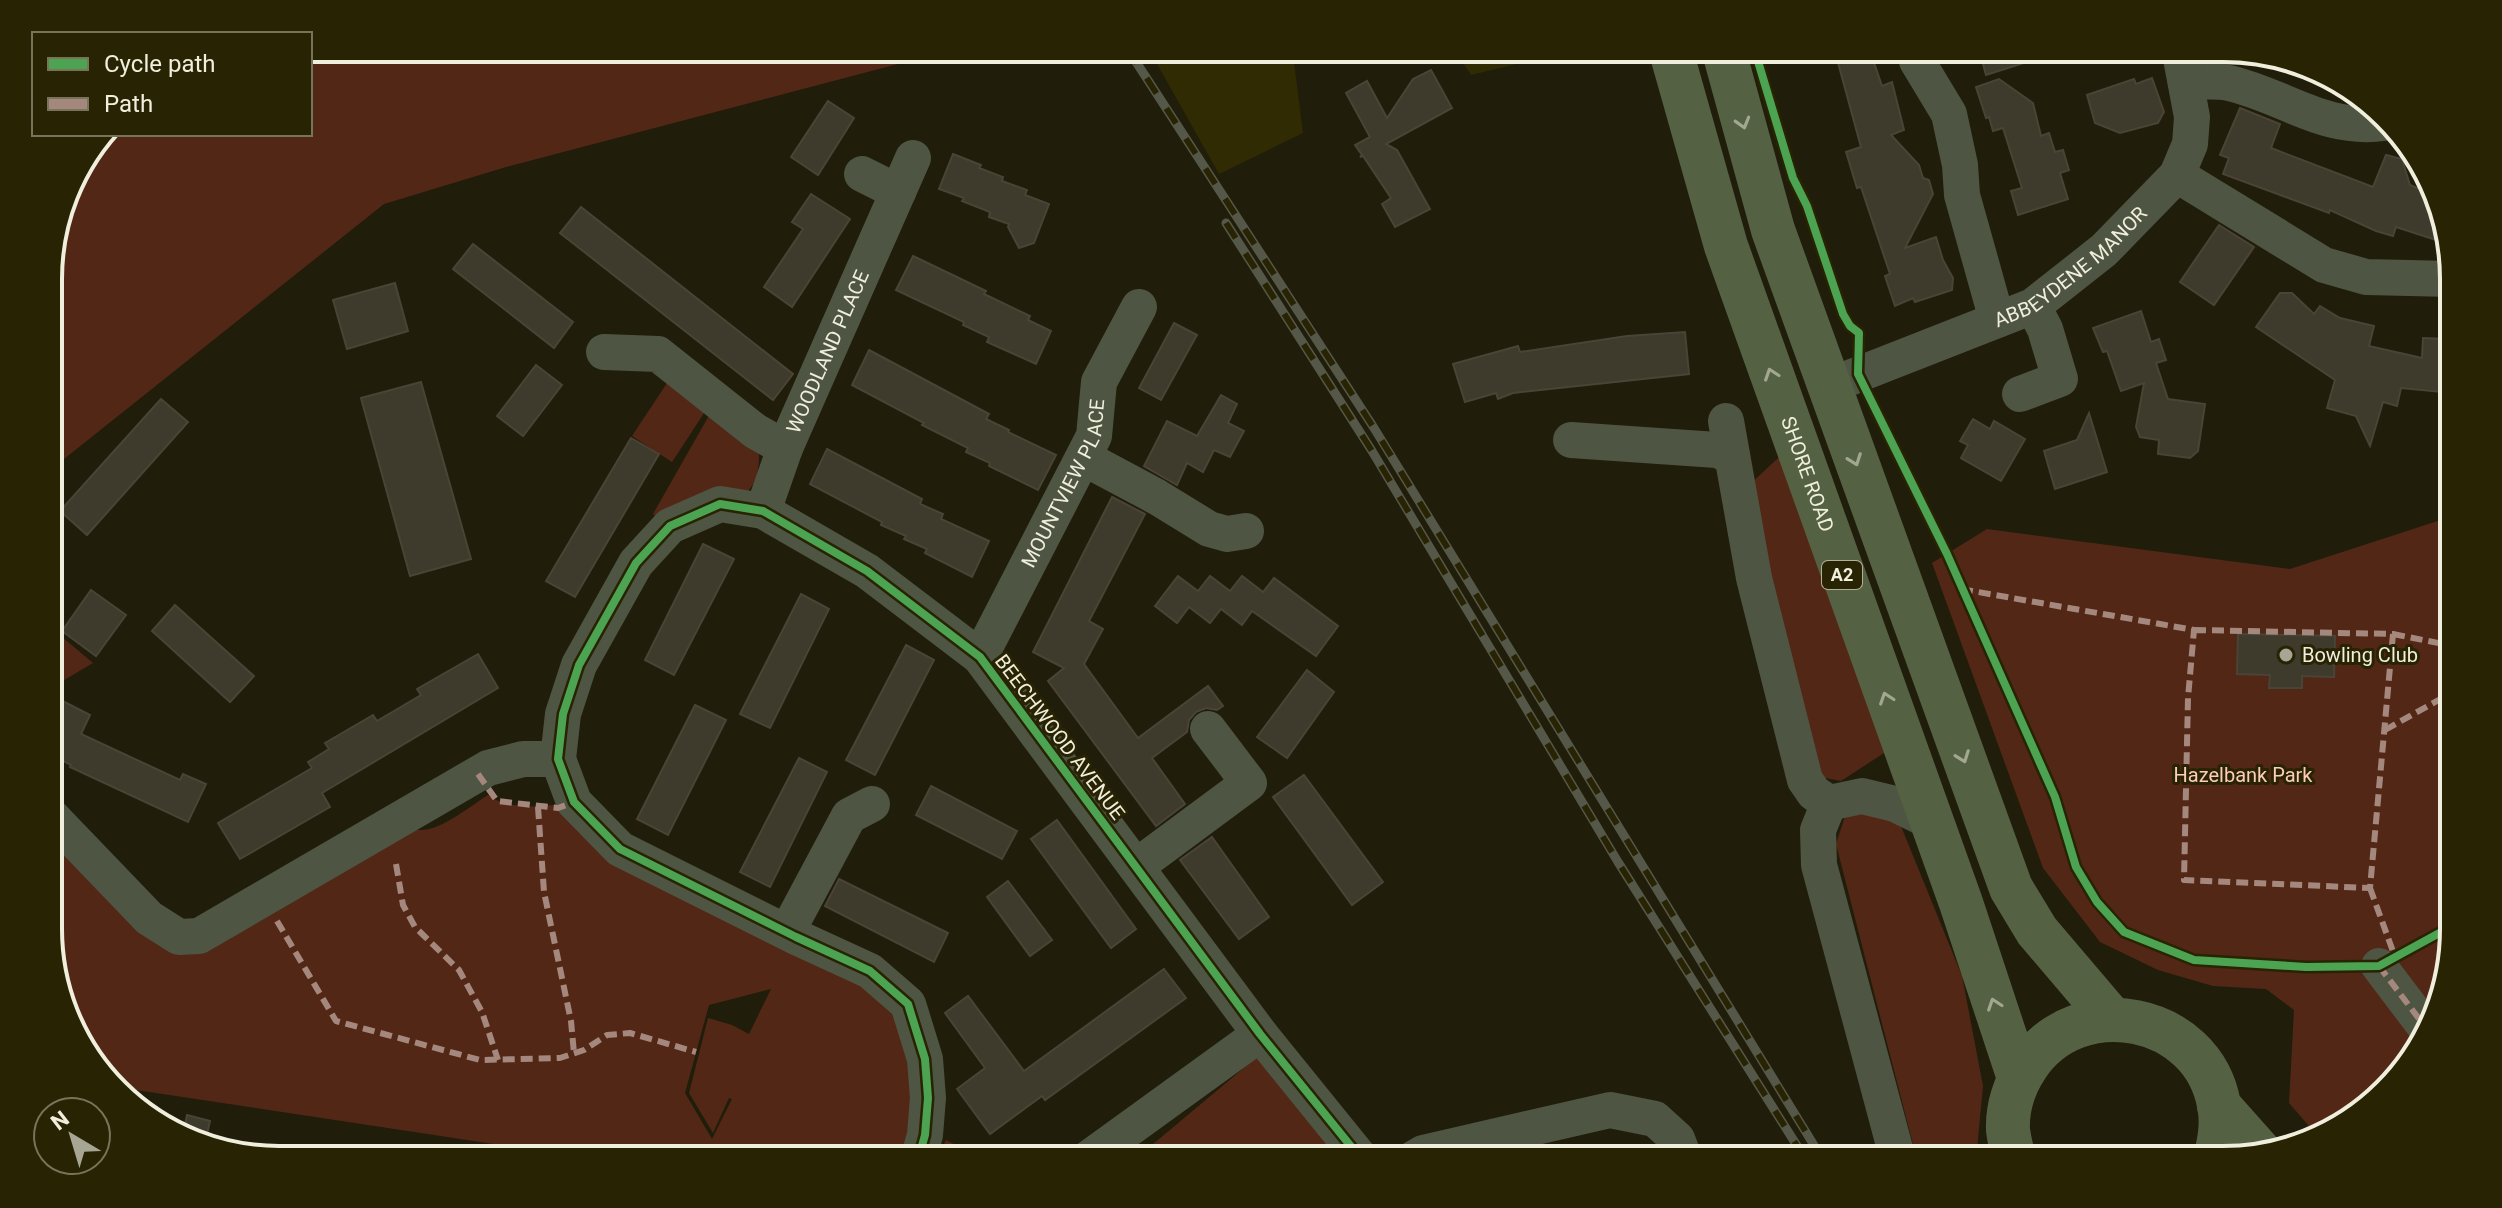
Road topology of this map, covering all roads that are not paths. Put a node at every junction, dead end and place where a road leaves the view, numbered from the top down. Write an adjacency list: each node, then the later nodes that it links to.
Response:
1 (1674, 62): 24 (highway, SHORE ROAD / A2, one-way to 1)
2 (1727, 62): 15 (highway, A2, one-way to 15)
3 (1918, 62): 13 (street)
4 (2183, 65): 5 (street); 8 (street, ABBEYDENE MANOR)
5 (2375, 123)
6 (913, 158): 9 (street, WOODLAND PLACE)
7 (862, 174): 9 (street)
8 (2177, 175): 10 (street); 11 (street, ABBEYDENE MANOR)
9 (898, 192): 18 (street, WOODLAND PLACE)
10 (2440, 279)
11 (2033, 306): 13 (street, ABBEYDENE MANOR); 16 (street)
12 (1139, 307): 19 (street, MOUNTVIEW PLACE)
13 (1997, 320): 15 (street, ABBEYDENE MANOR)
14 (604, 352): 18 (street)
15 (1829, 386): 33 (highway, A2, one-way to 33)
16 (2020, 394)
17 (1571, 440): 26 (street)
18 (785, 448): 20 (street, WOODLAND PLACE)
19 (1084, 458): 21 (street); 22 (street, MOUNTVIEW PLACE)
20 (763, 511): 22 (street, BEECHWOOD AVENUE); 25 (street, BEECHWOOD AVENUE)
21 (1246, 531)
22 (980, 657): 30 (street, BEECHWOOD AVENUE)
23 (1208, 729): 30 (street)
24 (1906, 756): 26 (street); 28 (highway, SHORE ROAD / A2)
25 (558, 759): 29 (street); 31 (street, BEECHWOOD AVENUE)
26 (1846, 800): 28 (street); 44 (street)
27 (872, 804): 31 (street)
28 (1932, 822): 36 (highway, SHORE ROAD / A2, one-way to 28)
29 (62, 827)
30 (1137, 866): 35 (street, BEECHWOOD AVENUE)
31 (787, 932): 39 (street, BEECHWOOD AVENUE)
32 (2379, 966): 34 (street)
33 (2111, 1018): 36 (highway); 37 (highway)
34 (2420, 1020)
35 (1260, 1034): 40 (street); 41 (street, BEECHWOOD AVENUE)
36 (2019, 1078): 45 (highway)
37 (2219, 1106): 38 (highway); 46 (highway)
38 (2253, 1144)
39 (922, 1146)
40 (1105, 1146)
41 (1351, 1146)
42 (1453, 1146): 43 (street)
43 (1680, 1146)
44 (1894, 1146)
45 (2011, 1146)
46 (2218, 1146)

